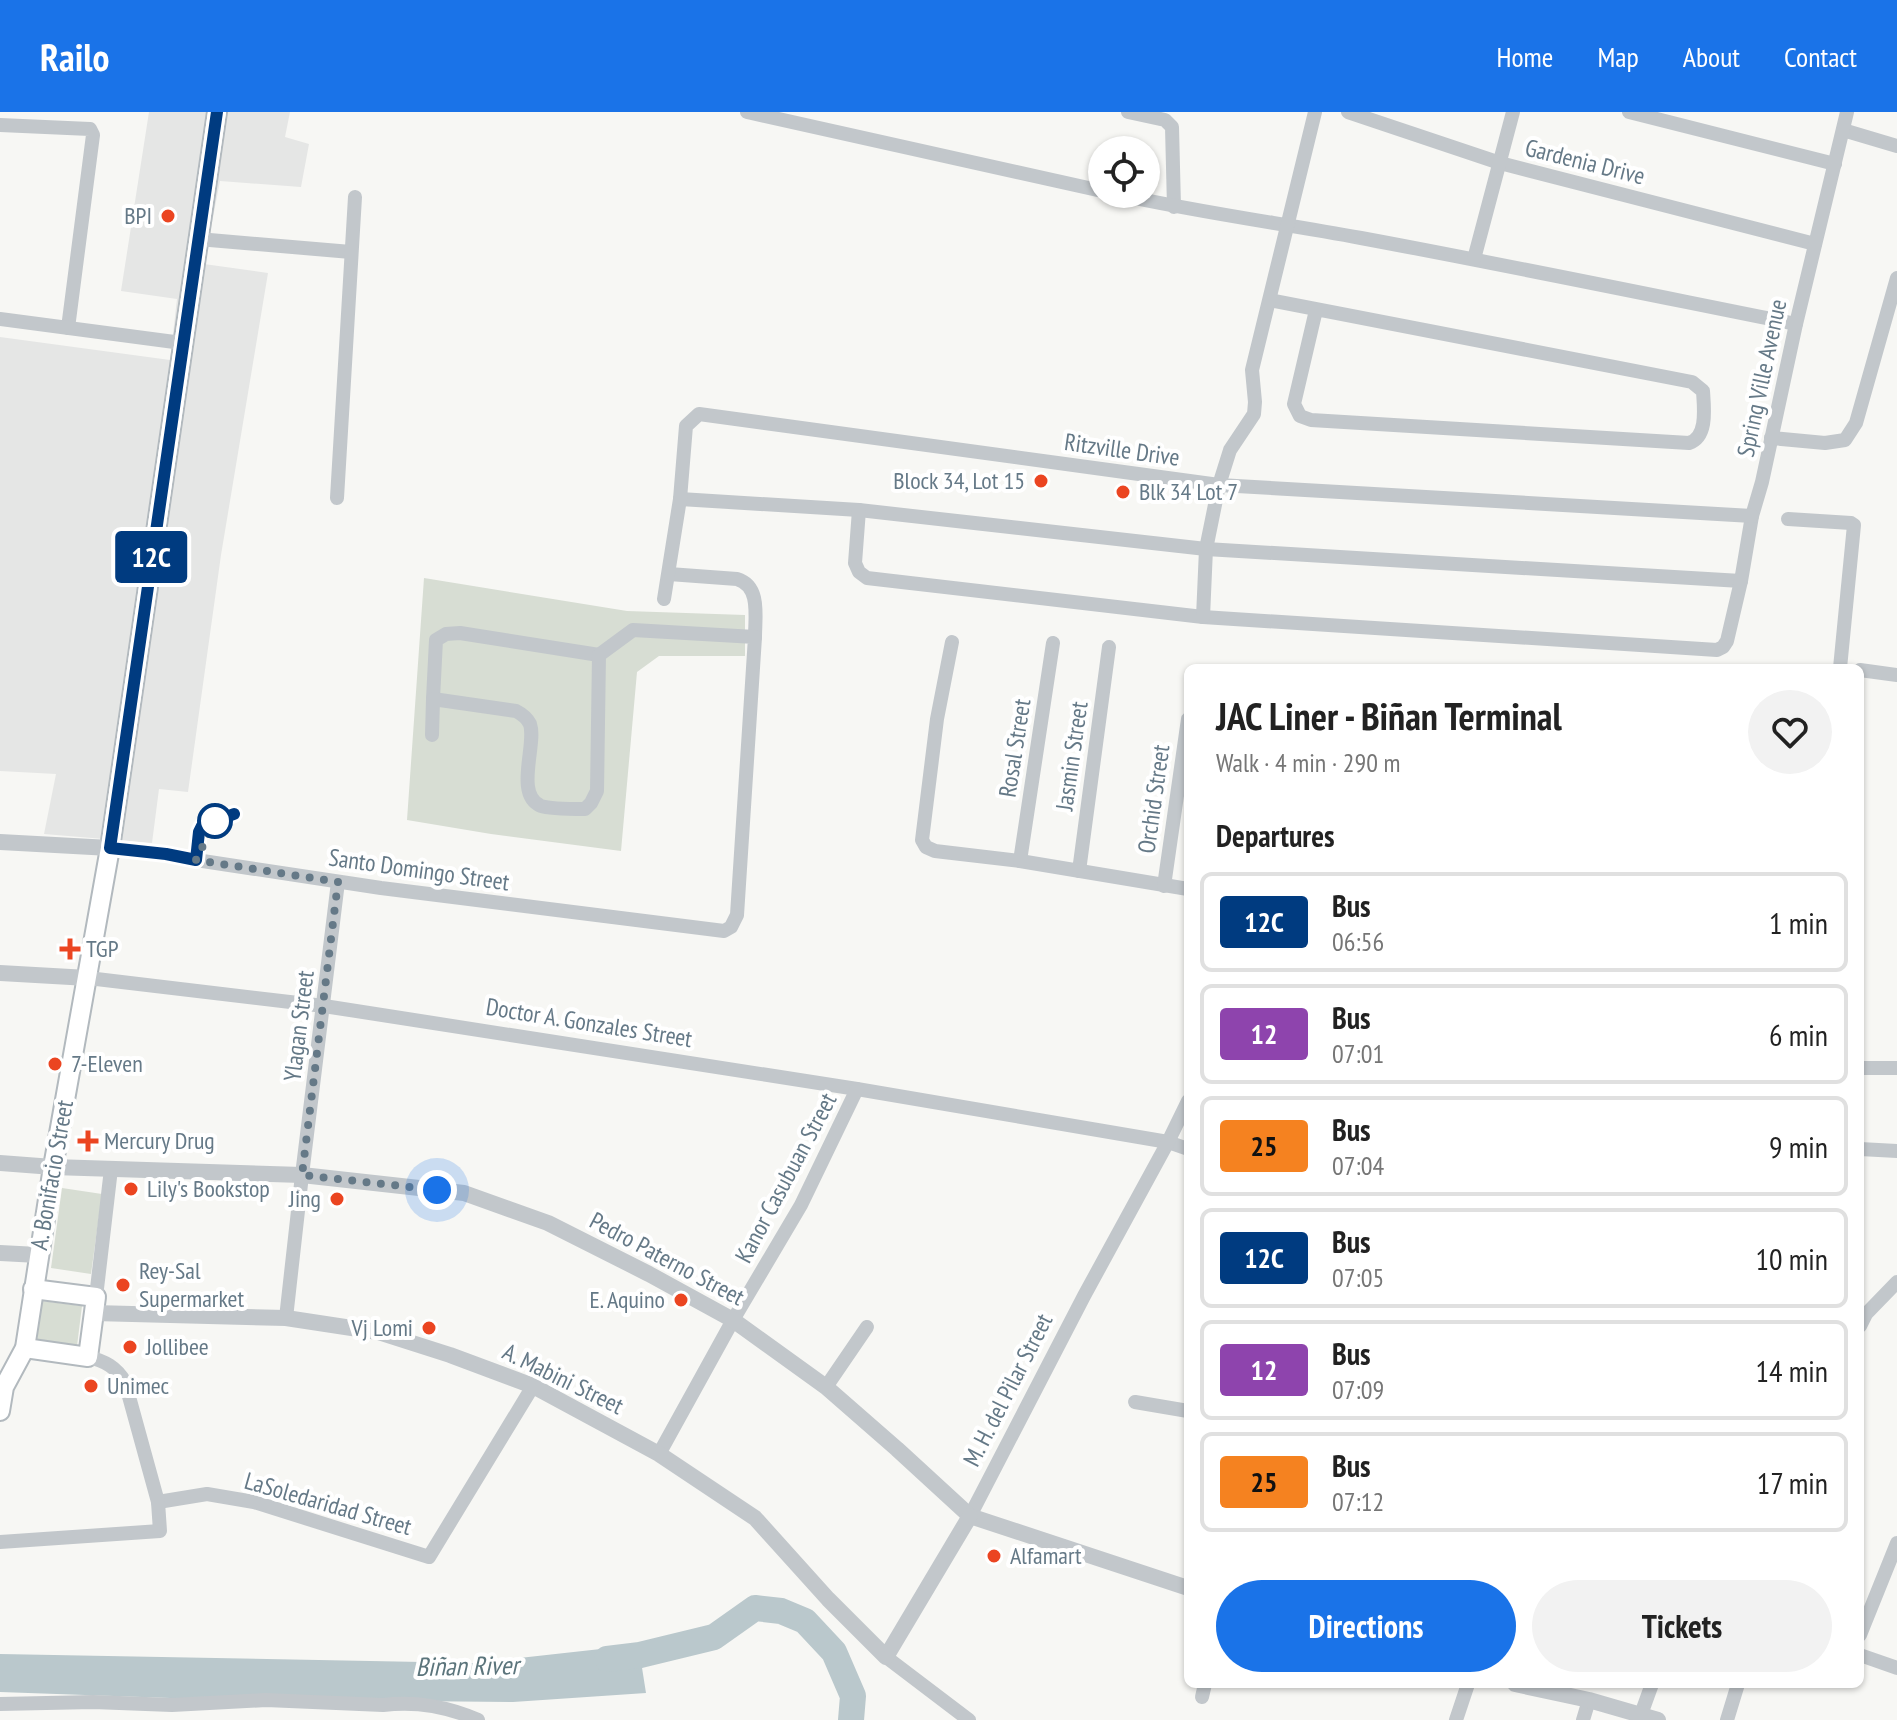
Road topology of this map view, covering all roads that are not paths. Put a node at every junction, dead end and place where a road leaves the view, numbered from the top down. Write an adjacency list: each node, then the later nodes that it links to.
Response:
1 (217, 112): 19 (main road, A. Bonifacio Street)
2 (747, 112): 14 (street)
3 (1128, 112): 17 (street)
4 (1315, 112): 18 (street)
5 (1348, 112): 12 (street, Gardenia Drive)
6 (1513, 112): 12 (street)
7 (1629, 112): 13 (street)
8 (1847, 112): 10 (street, Spring Ville Avenue)
9 (0, 125): 28 (street)
10 (1843, 130): 11 (street); 13 (street, Spring Ville Avenue)
11 (1897, 146)
12 (1500, 163): 20 (street, Gardenia Drive); 22 (street)
13 (1835, 164): 20 (street, Spring Ville Avenue)
14 (1088, 188)
15 (355, 197): 21 (street)
16 (1160, 204): 17 (street)
17 (1174, 207): 18 (street)
18 (1286, 224): 22 (street); 24 (street)
19 (198, 239): 21 (street); 29 (main road, A. Bonifacio Street)
20 (1815, 244): 27 (street, Spring Ville Avenue)
21 (351, 252): 32 (street)
22 (1474, 259): 27 (street)
23 (1897, 278): 30 (street)
24 (1270, 300): 25 (street); 31 (street)
25 (1316, 310): 25 (street)
26 (0, 319): 28 (street)
27 (1796, 324): 30 (street, Spring Ville Avenue)
28 (68, 328): 29 (street)
29 (182, 343): 54 (main road, A. Bonifacio Street)
30 (1771, 438): 35 (street, Spring Ville Avenue)
31 (1219, 485): 33 (street, Ritzville Drive); 35 (street, Ritzville Drive); 37 (street)
32 (337, 498)
33 (680, 499): 34 (street); 38 (street)
34 (859, 510): 37 (street); 41 (street)
35 (1752, 516): 39 (street, Spring Ville Avenue)
36 (1788, 519): 47 (street)
37 (1206, 549): 39 (street); 41 (street)
38 (669, 574): 40 (street); 42 (street)
39 (1741, 581): 41 (street, Spring Ville Avenue)
40 (664, 599)
41 (1203, 617)
42 (755, 637): 46 (street); 57 (street, Santo Domingo Street)
43 (952, 642): 55 (street)
44 (1053, 643): 55 (street, Rosal Street)
45 (1109, 647): 56 (street, Jasmin Street)
46 (599, 655): 50 (street); 50 (street)
47 (1840, 664)
48 (1864, 671): 49 (street)
49 (1897, 675)
50 (433, 699): 51 (street)
51 (432, 735)
52 (1184, 747): 58 (street, Orchid Street)
53 (0, 842): 54 (street)
54 (110, 848): 57 (street, Santo Domingo Street); 61 (main road, A. Bonifacio Street)
55 (1020, 861): 56 (street)
56 (1079, 871): 58 (street)
57 (338, 882): 62 (street, Ylagan Street)
58 (1164, 886): 59 (street)
59 (1184, 888)
60 (0, 973): 61 (street, Doctor A. Gonzales Street)
61 (88, 978): 62 (street, Doctor A. Gonzales Street); 72 (main road, A. Bonifacio Street)
62 (324, 1006): 65 (street, Doctor A. Gonzales Street); 74 (street, Ylagan Street)
63 (1864, 1068): 64 (street)
64 (1897, 1068)
65 (857, 1089): 67 (street, Doctor A. Gonzales Street); 82 (street, Kanor Casubuan Street)
66 (1184, 1109): 67 (street, M. H. del Pilar Street)
67 (1168, 1142): 68 (street, Doctor A. Gonzales Street); 93 (street, M. H. del Pilar Street)
68 (1184, 1148)
69 (1897, 1151): 70 (street)
70 (1864, 1152)
71 (0, 1163): 72 (street, Pedro Paterno Street)
72 (53, 1167): 73 (street, Pedro Paterno Street); 76 (main road, A. Bonifacio Street)
73 (111, 1169): 74 (street, Pedro Paterno Street); 79 (street)
74 (302, 1175): 80 (street, Ylagan Street); 82 (street, Pedro Paterno Street)
75 (0, 1253): 76 (street)
76 (38, 1255): 78 (main road, A. Bonifacio Street)
77 (1897, 1282): 81 (street)
78 (33, 1289): 79 (main road); 84 (main road, A. Bonifacio Street)
79 (95, 1305): 80 (street, A. Mabini Street); 85 (main road)
80 (286, 1318): 86 (street, A. Mabini Street)
81 (1864, 1318)
82 (733, 1320): 87 (street, Pedro Paterno Street); 91 (street, Kanor Casubuan Street)
83 (867, 1327): 87 (street)
84 (25, 1348): 85 (main road); 90 (main road)
85 (88, 1357): 92 (street)
86 (533, 1386): 91 (street, A. Mabini Street); 92 (street, LaSoledaridad Street)
87 (826, 1387): 93 (street, Pedro Paterno Street)
88 (1135, 1402): 89 (street)
89 (1184, 1410)
90 (0, 1411)
91 (659, 1454): 99 (street, A. Mabini Street)
92 (158, 1502): 94 (street)
93 (970, 1516): 96 (street, Pedro Paterno Street); 99 (street, M. H. del Pilar Street)
94 (0, 1542)
95 (1897, 1543): 97 (street)
96 (1184, 1587)
97 (1864, 1625)
98 (1864, 1656): 100 (street)
99 (886, 1657): 113 (street)
100 (1897, 1668)
101 (1467, 1688): 114 (street)
102 (1534, 1688): 105 (street)
103 (1651, 1688): 109 (street)
104 (1737, 1688): 117 (street)
105 (1589, 1700): 109 (street); 115 (street)
106 (216, 1702): 107 (street); 108 (street); 110 (street)
107 (0, 1704)
108 (383, 1705): 111 (street); 112 (street)
109 (1640, 1718): 116 (street)
110 (215, 1720)
111 (380, 1720)
112 (478, 1720)
113 (969, 1720)
114 (1456, 1720)
115 (1583, 1720)
116 (1658, 1720)
117 (1727, 1720)

